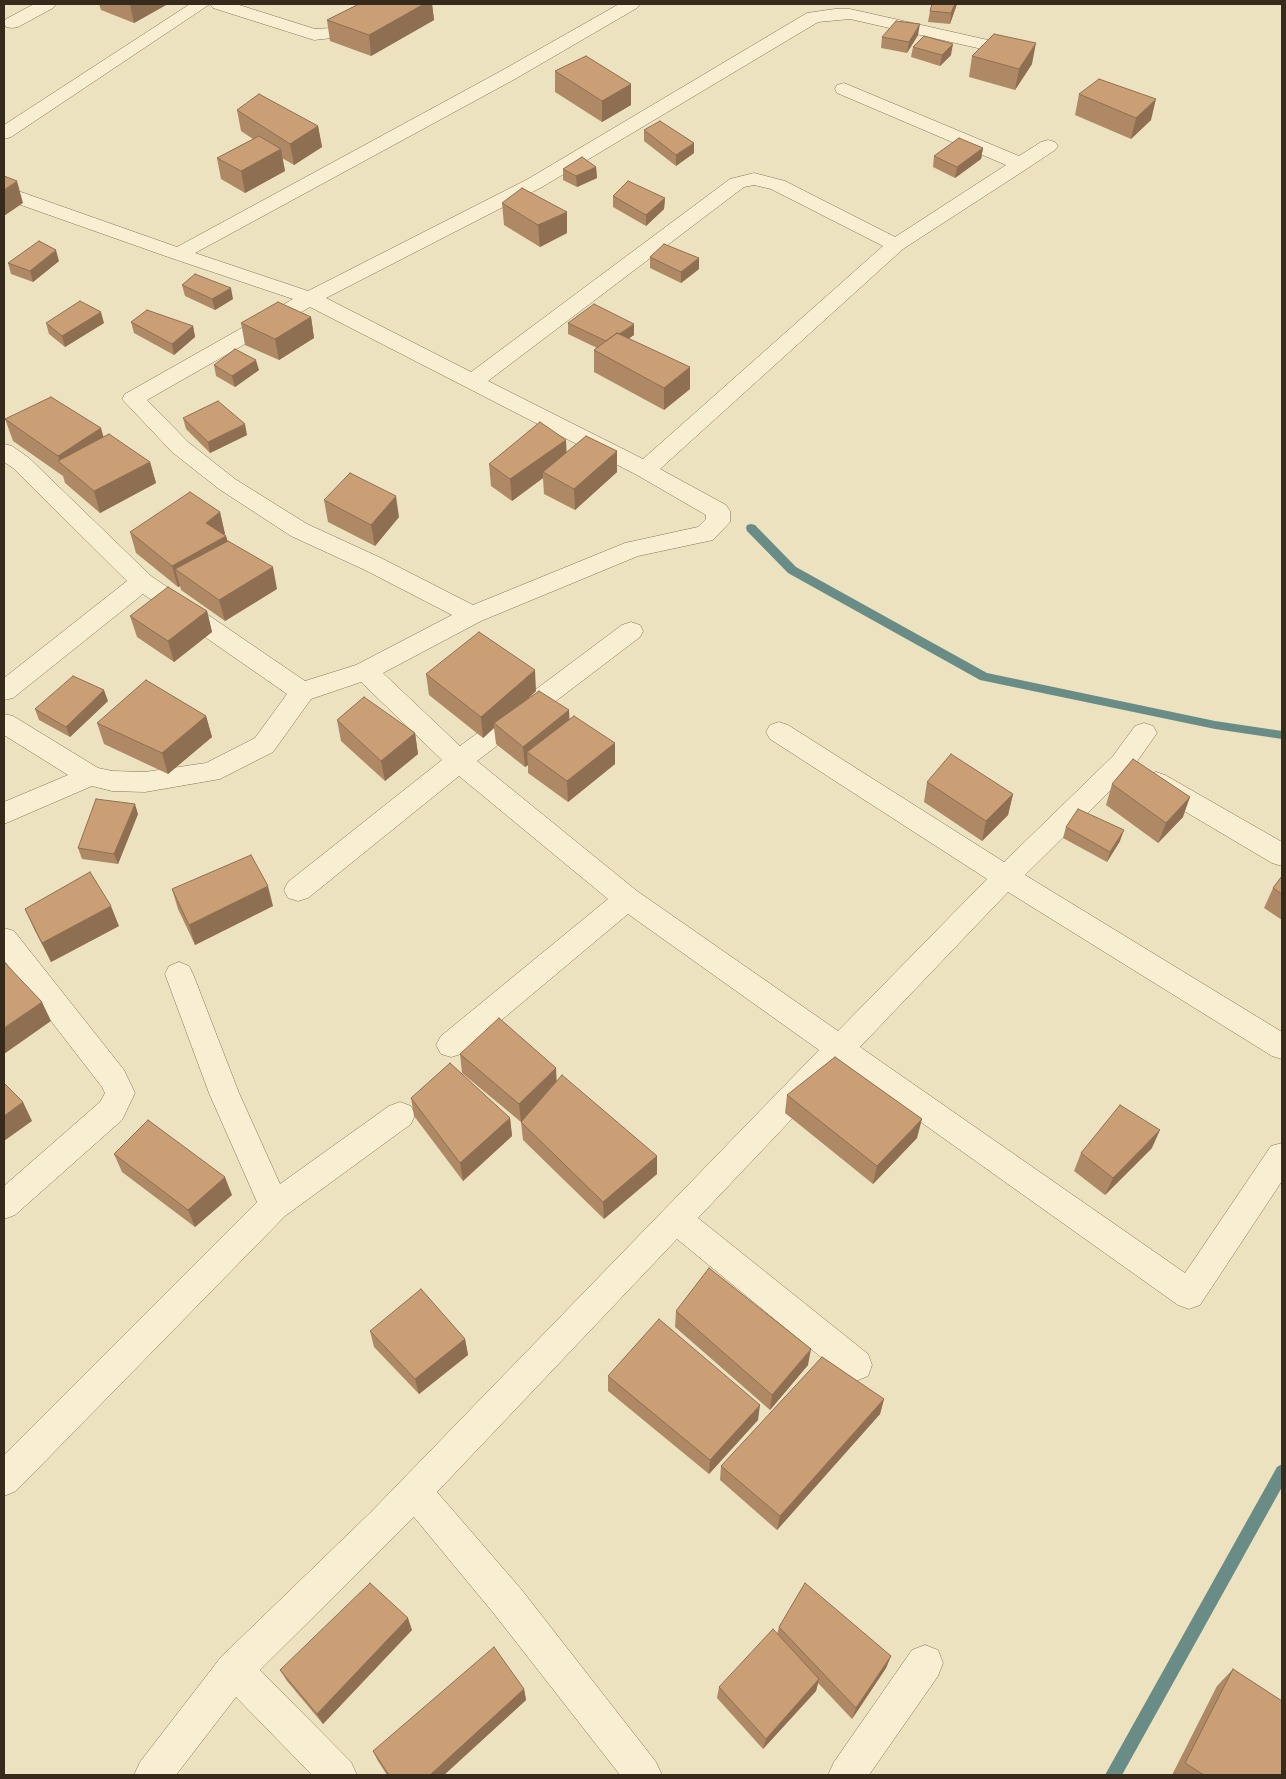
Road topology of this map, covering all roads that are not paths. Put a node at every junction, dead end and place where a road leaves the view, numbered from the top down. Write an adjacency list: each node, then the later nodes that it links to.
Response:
1 (47, 4): 6 (street)
2 (202, 4): 9 (street)
3 (219, 4): 4 (street)
4 (388, 4)
5 (631, 4): 14 (street)
6 (12, 23)
7 (982, 44): 15 (street)
8 (844, 88): 11 (street)
9 (4, 133)
10 (1048, 146): 11 (street)
11 (1021, 164): 13 (street)
12 (4, 192): 14 (street)
13 (896, 245): 16 (street); 18 (street)
14 (178, 254): 15 (street)
15 (310, 298): 16 (street); 20 (street)
16 (472, 382): 18 (street)
17 (4, 451): 19 (street)
18 (645, 470): 20 (street)
19 (142, 582): 23 (street); 24 (street)
20 (472, 616): 22 (street)
21 (631, 631): 28 (street)
22 (365, 671): 24 (street); 28 (street)
23 (4, 691)
24 (302, 692): 30 (street)
25 (4, 723): 30 (street)
26 (779, 732): 33 (street)
27 (1144, 733): 29 (street)
28 (459, 761): 34 (street); 35 (street)
29 (1122, 763): 32 (street); 33 (street)
30 (92, 776): 31 (street)
31 (4, 814)
32 (1282, 855)
33 (1006, 877): 39 (street); 40 (street)
34 (298, 890)
35 (628, 899): 38 (street); 40 (street)
36 (4, 939): 43 (street)
37 (179, 974): 44 (street)
38 (451, 1045)
39 (1282, 1047)
40 (839, 1049): 42 (street); 45 (street)
41 (400, 1116): 44 (street)
42 (1282, 1156)
43 (4, 1205)
44 (274, 1206): 47 (street)
45 (676, 1219): 46 (street); 48 (street)
46 (856, 1365)
47 (4, 1479)
48 (414, 1492): 50 (street); 53 (street)
49 (925, 1663): 54 (street)
50 (234, 1670): 51 (street); 52 (street)
51 (153, 1775)
52 (338, 1775)
53 (644, 1775)
54 (847, 1775)

